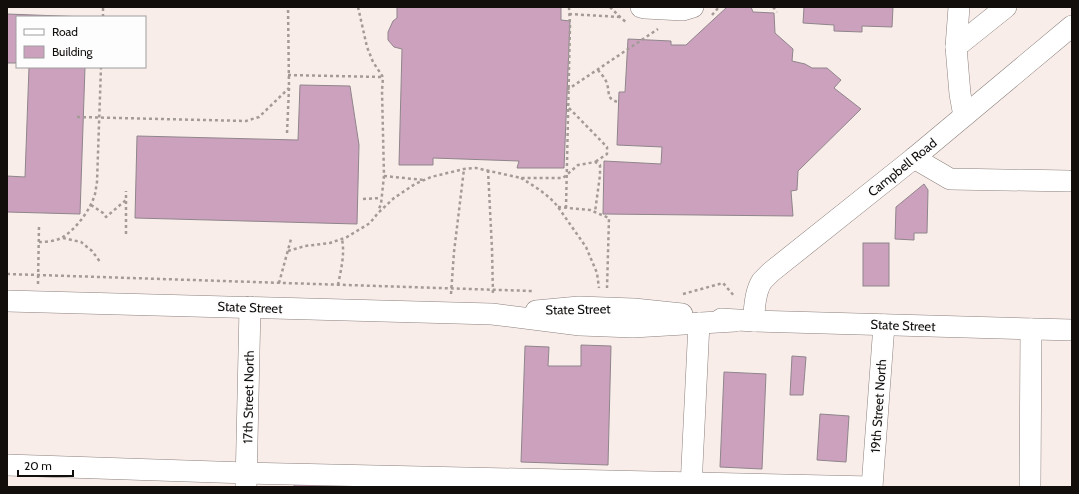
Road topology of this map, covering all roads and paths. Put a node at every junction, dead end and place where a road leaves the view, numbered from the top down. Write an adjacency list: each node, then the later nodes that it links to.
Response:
1 (288, 7): 17 (path)
2 (358, 7): 18 (path)
3 (569, 7): 10 (path)
4 (641, 7): 5 (street)
5 (693, 7)
6 (772, 7): 9 (path)
7 (959, 7): 14 (street)
8 (1006, 7): 14 (street)
9 (777, 12)
10 (569, 14): 11 (path); 20 (path)
11 (620, 17)
12 (1072, 26): 23 (street, Campbell Road)
13 (659, 28): 16 (path)
14 (956, 47): 23 (street)
15 (101, 68): 25 (path)
16 (598, 70): 20 (path); 21 (path)
17 (288, 75): 18 (path); 19 (path)
18 (383, 77): 32 (path)
19 (289, 88): 25 (path); 26 (path)
20 (568, 90): 22 (path)
21 (618, 102)
22 (568, 108): 28 (path); 31 (path)
23 (964, 116): 27 (street, Campbell Road)
24 (76, 117): 25 (path)
25 (99, 118): 40 (path)
26 (287, 133)
27 (914, 158): 35 (street); 69 (street, Campbell Road)
28 (595, 162): 31 (path); 43 (path)
29 (464, 169): 30 (path); 34 (path); 57 (path)
30 (488, 170): 33 (path); 58 (path)
31 (567, 174): 33 (path); 42 (path)
32 (384, 176): 34 (path); 37 (path)
33 (521, 178): 41 (path)
34 (424, 180): 44 (path)
35 (1069, 181)
36 (126, 191): 39 (path)
37 (382, 198): 38 (path); 44 (path)
38 (364, 199)
39 (126, 200): 40 (path); 46 (path)
40 (91, 205): 47 (path)
41 (558, 207): 42 (path); 60 (path)
42 (566, 208): 43 (path)
43 (595, 212): 61 (path)
44 (378, 213): 49 (path)
45 (39, 226): 50 (path)
46 (126, 234)
47 (63, 238): 50 (path); 52 (path)
48 (291, 239): 51 (path)
49 (342, 239): 51 (path); 56 (path)
50 (39, 242): 54 (path)
51 (288, 251): 55 (path)
52 (101, 263)
53 (7, 274): 54 (path)
54 (38, 275): 55 (path); 65 (path)
55 (279, 283): 56 (path)
56 (338, 285): 57 (path)
57 (451, 287): 58 (path); 67 (path)
58 (493, 289): 59 (path); 68 (path)
59 (539, 291)
60 (600, 292)
61 (607, 293)
62 (678, 295): 63 (path)
63 (735, 297)
64 (7, 301): 65 (street, State Street)
65 (38, 302): 66 (street, State Street)
66 (250, 307): 67 (street, State Street); 75 (street, 17th Street North)
67 (449, 312): 68 (street, State Street)
68 (492, 314): 69 (street, State Street); 70 (street, State Street)
69 (744, 321): 70 (street, State Street); 71 (street, State Street)
70 (699, 323): 80 (street)
71 (884, 324): 72 (street, State Street); 81 (street, 19th Street North)
72 (1031, 329): 73 (street, State Street); 82 (street)
73 (1072, 330)
74 (7, 465): 75 (street)
75 (246, 480): 76 (street)
76 (505, 483): 77 (street)
77 (545, 483): 78 (street)
78 (593, 484): 79 (street)
79 (640, 484): 80 (street)
80 (691, 485): 81 (street)
81 (872, 487)
82 (1030, 487)

